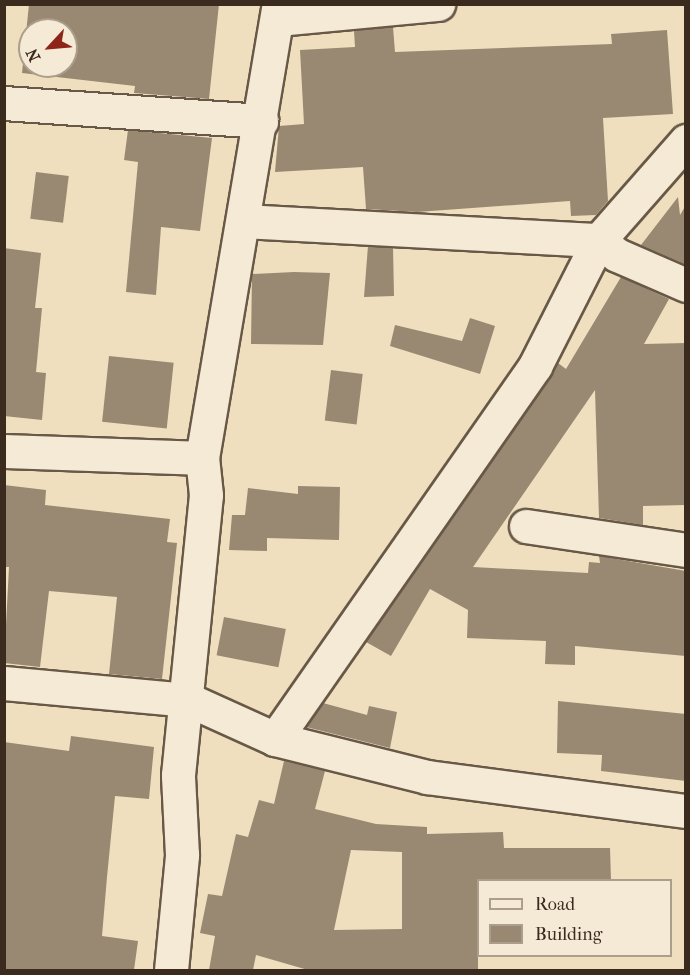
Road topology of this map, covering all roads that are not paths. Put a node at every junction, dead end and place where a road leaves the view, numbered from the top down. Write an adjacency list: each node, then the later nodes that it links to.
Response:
1 (438, 4): 2 (street)
2 (279, 12): 4 (street)
3 (4, 103): 4 (street)
4 (261, 122): 6 (street)
5 (686, 141): 7 (street)
6 (243, 221): 7 (street); 10 (street)
7 (599, 240): 8 (street); 15 (street)
8 (686, 285)
9 (4, 451): 10 (street)
10 (202, 458): 14 (street)
11 (525, 526): 12 (street)
12 (686, 550)
13 (4, 682): 14 (street)
14 (189, 700): 15 (street); 17 (street)
15 (275, 739): 16 (street)
16 (686, 811)
17 (171, 970)

